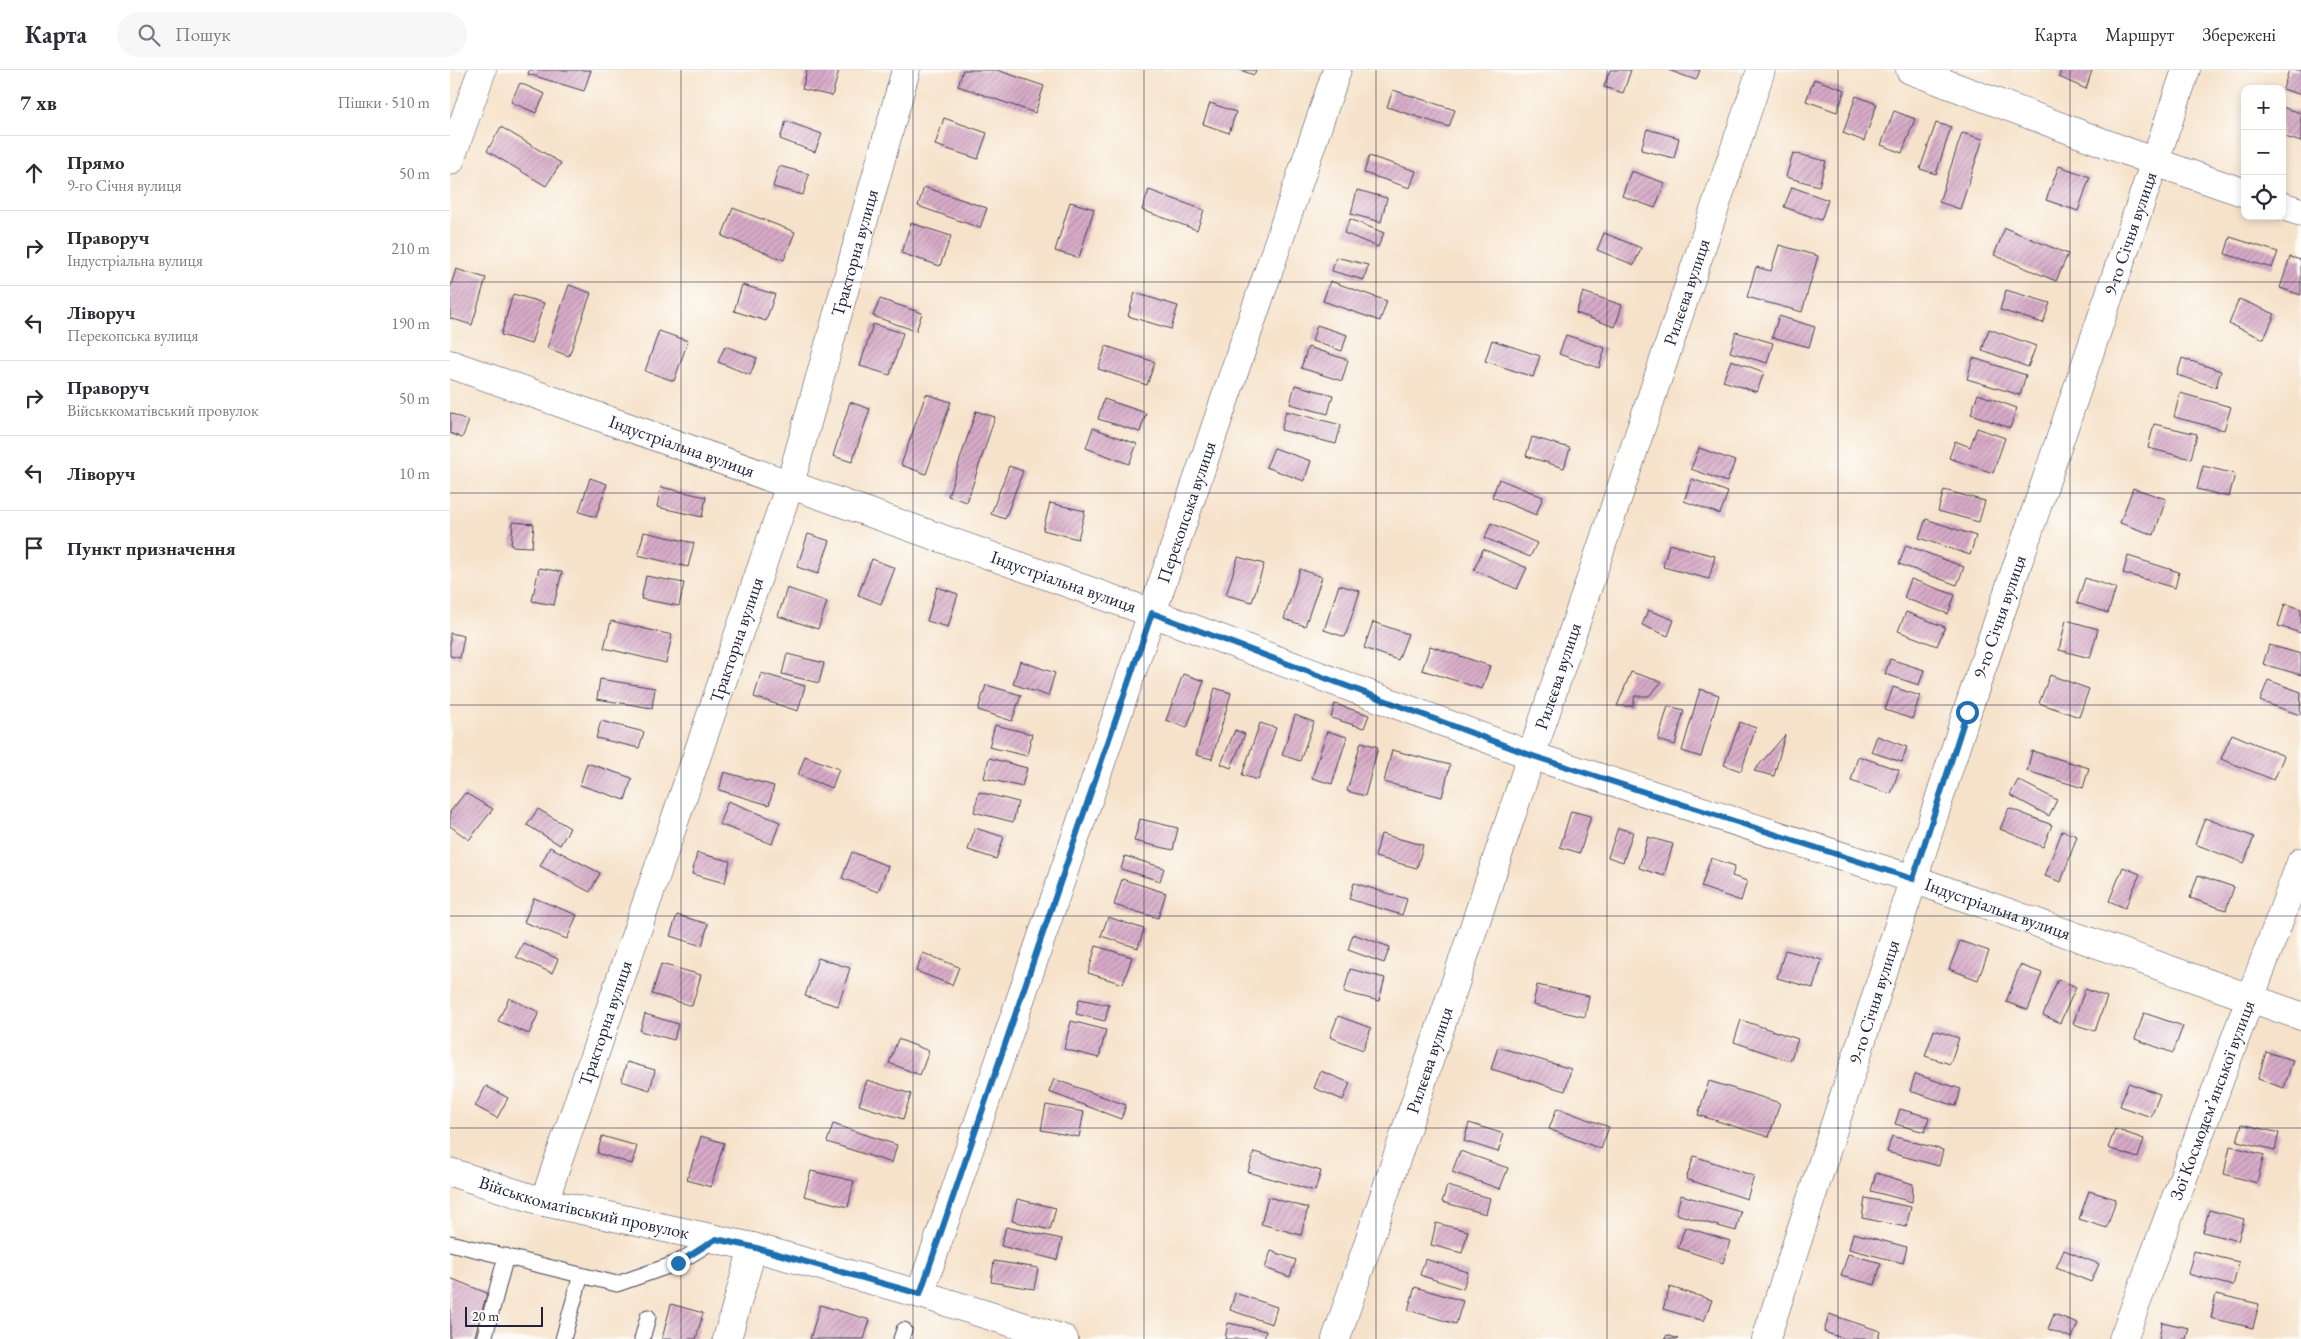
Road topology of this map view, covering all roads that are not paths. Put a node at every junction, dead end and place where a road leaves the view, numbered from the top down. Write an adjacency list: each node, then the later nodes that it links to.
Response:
1 (482, 70): 7 (street)
2 (906, 70): 13 (street, Тракторна вулиця)
3 (1337, 70): 14 (street, Перекопська вулиця)
4 (1761, 70): 15 (street, Рилєєва вулиця)
5 (1910, 70): 8 (street)
6 (2186, 70): 8 (street, 9-го Січня вулиця)
7 (450, 161)
8 (2156, 162): 9 (street); 17 (street, 9-го Січня вулиця)
9 (2241, 192)
10 (2286, 207): 11 (street)
11 (2301, 212)
12 (450, 364): 13 (street, Індустріальна вулиця)
13 (790, 484): 14 (street, Індустріальна вулиця); 21 (street, Тракторна вулиця)
14 (1152, 613): 15 (street, Індустріальна вулиця); 27 (street, Перекопська вулиця)
15 (1533, 756): 17 (street, Індустріальна вулиця); 34 (street, Рилєєва вулиця)
16 (2301, 862): 18 (street, Зої Космодем’янської вулиця)
17 (1913, 879): 18 (street, Індустріальна вулиця); 35 (street, 9-го Січня вулиця)
18 (2249, 998): 19 (street, Індустріальна вулиця); 36 (street, Зої Космодем’янської вулиця)
19 (2301, 1016)
20 (450, 1172): 21 (street, Військкоматівський провулок)
21 (544, 1202): 22 (street, Військкоматівський провулок)
22 (716, 1239): 24 (street, Військкоматівський провулок); 26 (lane)
23 (450, 1243): 25 (lane)
24 (753, 1247): 27 (street, Військкоматівський провулок); 32 (street)
25 (506, 1256): 26 (lane); 29 (lane)
26 (581, 1275): 30 (lane)
27 (920, 1294): 33 (street, Військкоматівський провулок)
28 (648, 1318): 31 (lane)
29 (484, 1339)
30 (563, 1339)
31 (642, 1339)
32 (727, 1339)
33 (1064, 1339)
34 (1336, 1339)
35 (1766, 1339)
36 (2122, 1339)

